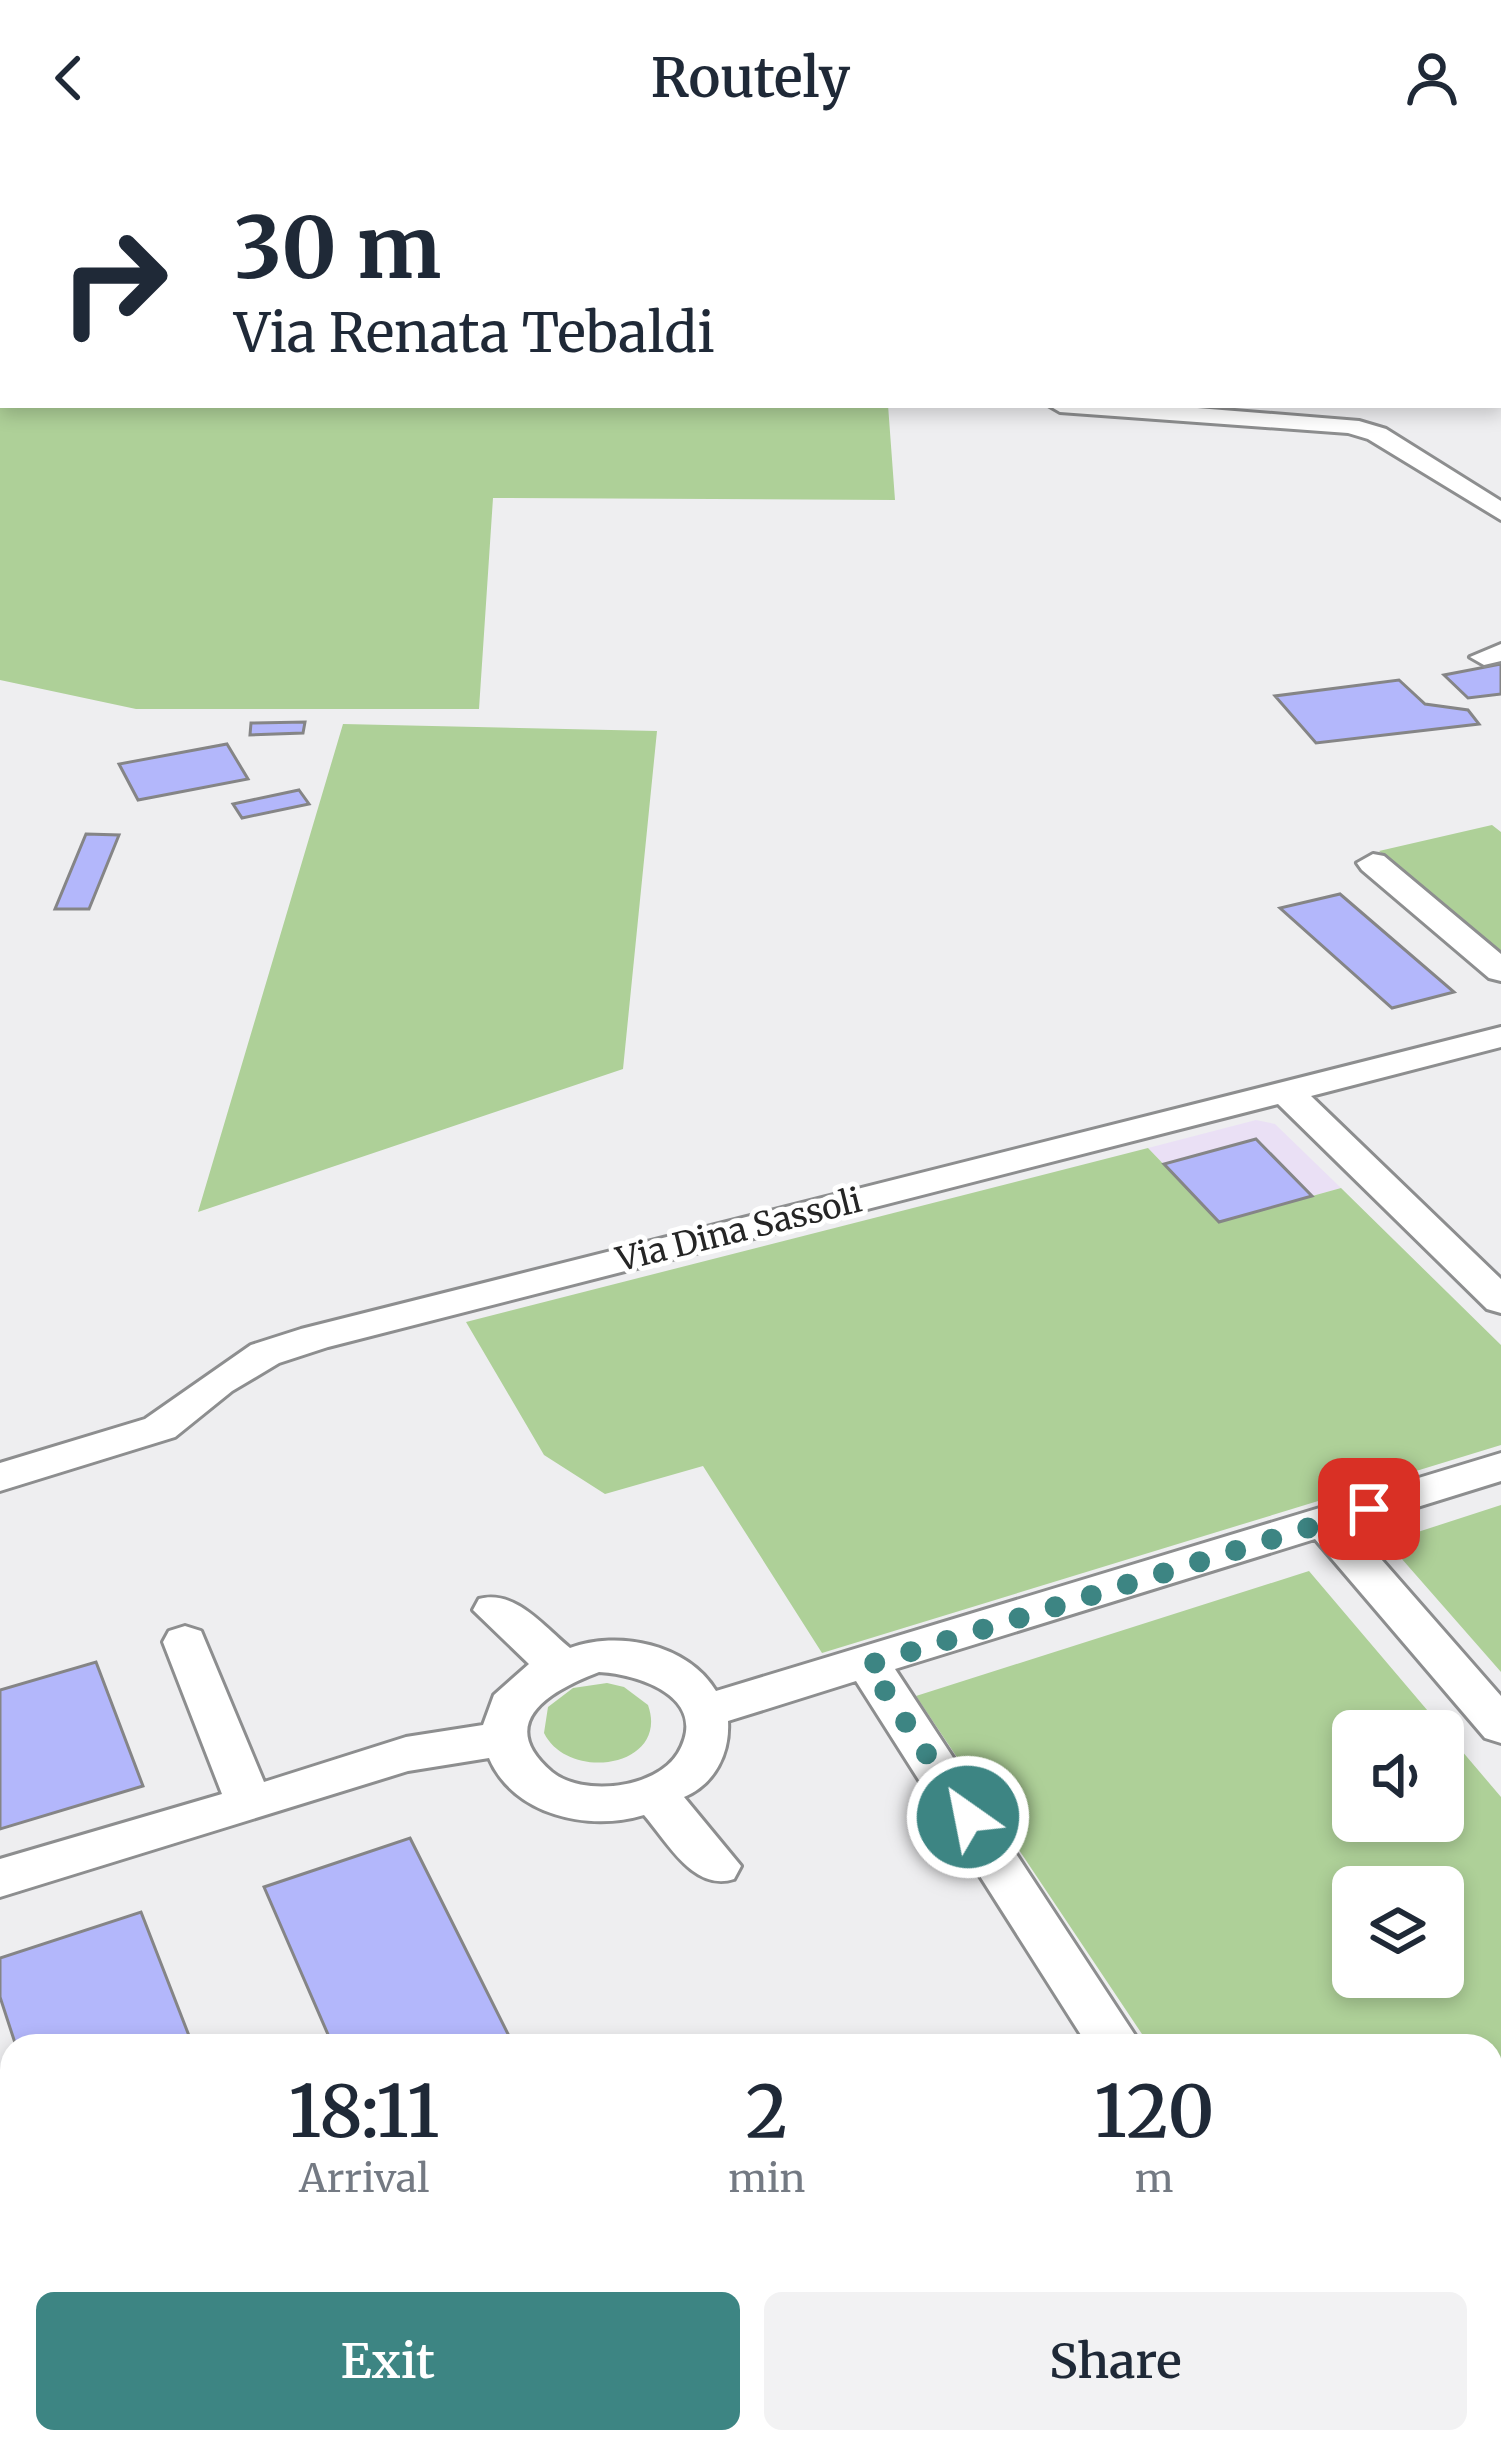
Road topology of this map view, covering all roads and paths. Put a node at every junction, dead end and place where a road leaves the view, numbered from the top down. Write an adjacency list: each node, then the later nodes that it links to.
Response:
1 (1101, 408): 2 (street)
2 (1501, 512)
3 (1372, 863): 4 (street)
4 (1501, 971)
5 (1501, 1036): 6 (street, Via Dina Sassoli)
6 (1285, 1090): 7 (street); 9 (street, Via Dina Sassoli)
7 (1501, 1301)
8 (1501, 1467): 10 (street)
9 (0, 1477)
10 (1325, 1523): 14 (street); 16 (street)
11 (495, 1610): 13 (street)
12 (185, 1642): 19 (street)
13 (560, 1665): 15 (street); 17 (street)
14 (868, 1665): 15 (street); 22 (street)
15 (706, 1711): 18 (street)
16 (1501, 1726)
17 (502, 1738): 18 (street); 19 (street)
18 (655, 1796): 20 (street)
19 (248, 1804): 21 (street)
20 (717, 1866)
21 (0, 1878)
22 (1108, 2034)

